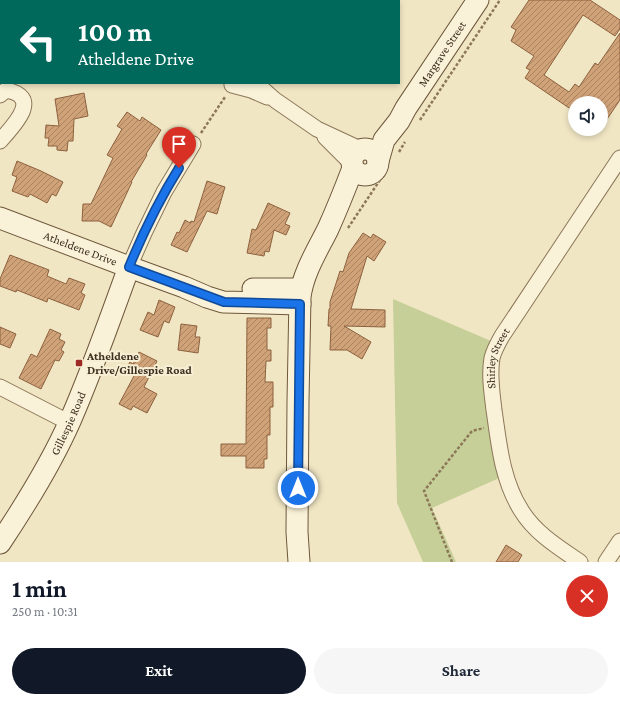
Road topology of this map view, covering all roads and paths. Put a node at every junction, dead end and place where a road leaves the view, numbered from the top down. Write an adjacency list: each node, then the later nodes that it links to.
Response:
1 (478, 0): 7 (street, Margrave Street)
2 (500, 0): 7 (path)
3 (257, 84): 6 (street)
4 (229, 87): 6 (street); 10 (path)
5 (0, 95): 9 (street)
6 (275, 100): 12 (street)
7 (412, 115): 12 (street, Margrave Street)
8 (409, 136): 12 (path)
9 (0, 141)
10 (193, 144): 15 (street, Gillespie Road)
11 (620, 158): 19 (street, Shirley Street)
12 (369, 162): 14 (street, Margrave Street); 14 (path)
13 (0, 218): 15 (street, Atheldene Drive)
14 (336, 231): 16 (street, Margrave Street)
15 (129, 267): 16 (street, Atheldene Drive); 18 (street, Gillespie Road)
16 (300, 296): 22 (street, Margrave Street)
17 (0, 387): 18 (street)
18 (70, 423): 21 (street, Gillespie Road)
19 (496, 425): 23 (path); 24 (street, Shirley Street)
20 (620, 541): 25 (street)
21 (0, 543)
22 (299, 562)
23 (452, 562)
24 (580, 562)
25 (606, 562)

